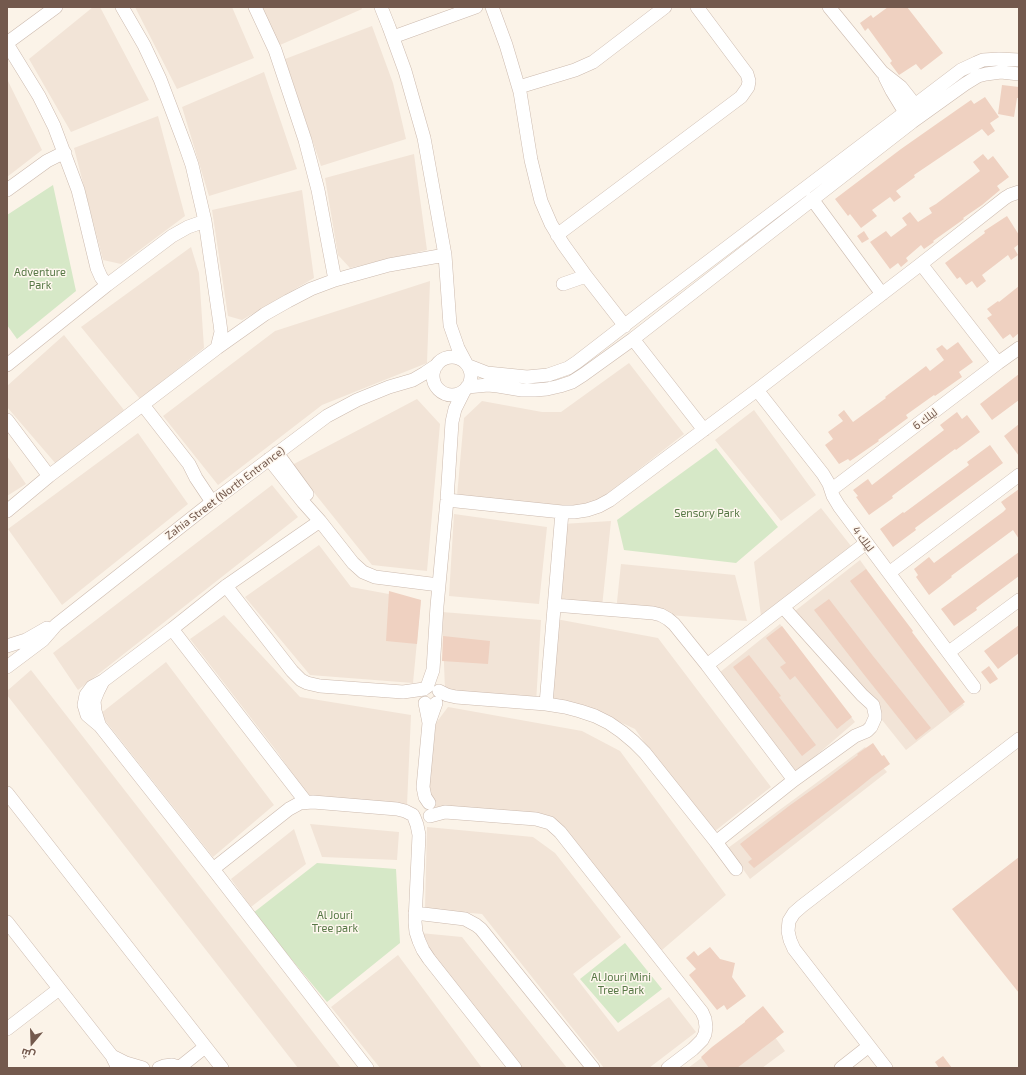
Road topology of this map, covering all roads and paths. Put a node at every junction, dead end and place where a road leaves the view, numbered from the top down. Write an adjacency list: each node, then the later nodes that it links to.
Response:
1 (56, 7): 11 (street)
2 (122, 7): 22 (street)
3 (255, 7): 27 (street)
4 (381, 7): 10 (street)
5 (476, 7): 10 (street)
6 (492, 7): 15 (street)
7 (665, 7): 15 (street)
8 (697, 7): 23 (street)
9 (829, 7): 13 (street)
10 (393, 37): 24 (street)
11 (7, 44): 18 (street)
12 (1019, 60): 16 (street)
13 (882, 72): 16 (street); 17 (street)
14 (1019, 74): 16 (street)
15 (518, 87): 23 (street)
16 (919, 109): 17 (street)
17 (908, 117): 21 (street); 31 (street)
18 (65, 153): 19 (street); 29 (street)
19 (7, 190)
20 (1019, 192): 25 (street)
21 (812, 199): 30 (street); 33 (street)
22 (205, 221): 29 (street); 32 (street)
23 (557, 235): 26 (street)
24 (445, 255): 27 (street); 34 (street)
25 (921, 264): 30 (street); 42 (street)
26 (586, 276): 28 (street); 35 (street)
27 (335, 280): 36 (street)
28 (563, 284)
29 (107, 285): 43 (street)
30 (882, 294): 47 (street)
31 (647, 308): 33 (street); 35 (street)
32 (219, 316): 36 (street); 38 (street)
33 (656, 321): 37 (street)
34 (450, 325): 40 (street); 41 (street)
35 (625, 326): 41 (street)
36 (243, 328): 38 (street)
37 (633, 339): 45 (street); 51 (street)
38 (217, 348): 48 (street)
39 (1019, 348): 42 (street, ليلك 6)
40 (438, 363): 41 (street); 44 (street, Zahia Street (North Entrance)); 46 (street)
41 (467, 364): 45 (street)
42 (998, 364): 55 (street, ليلك 6)
43 (7, 365)
44 (406, 382): 46 (street); 52 (street, Zahia Street (North Entrance))
45 (465, 389): 46 (street); 50 (street)
46 (440, 390): 50 (street)
47 (757, 390): 51 (street); 55 (street, ليلك 4)
48 (142, 404): 54 (street); 56 (street)
49 (7, 420): 54 (street)
50 (452, 422): 57 (street)
51 (704, 430): 59 (street)
52 (273, 456): 56 (street, Zahia Street (North Entrance)); 60 (street)
53 (1019, 475): 62 (street)
54 (49, 476): 58 (street)
55 (831, 490): 61 (street, ليلك 4)
56 (216, 499): 68 (street, Zahia Street (North Entrance))
57 (447, 500): 59 (street); 63 (street)
58 (7, 511)
59 (562, 512): 66 (street)
60 (320, 521): 63 (street); 64 (street)
61 (866, 543): 62 (street, ليلك 4); 67 (street)
62 (889, 573): 71 (street, ليلك 4)
63 (440, 585): 75 (street)
64 (226, 586): 69 (street); 75 (street)
65 (1019, 600): 71 (street)
66 (554, 605): 72 (street); 76 (street)
67 (783, 607): 72 (street); 78 (street)
68 (56, 625): 70 (street); 73 (street)
69 (172, 630): 81 (street); 86 (street)
70 (7, 646)
71 (949, 652): 74 (street, ليلك 4)
72 (707, 665): 78 (street)
73 (7, 667)
74 (974, 687)
75 (431, 696): 76 (street); 79 (street)
76 (546, 704): 85 (street)
77 (1019, 739): 93 (street)
78 (794, 780): 85 (street)
79 (423, 787): 82 (street); 83 (street)
80 (7, 793): 92 (street)
81 (306, 802): 82 (street); 86 (street)
82 (414, 809): 83 (street); 83 (street); 84 (street)
83 (429, 811): 84 (street); 103 (street)
84 (419, 835): 88 (street)
85 (716, 842): 87 (street)
86 (213, 869): 100 (street)
87 (736, 869)
88 (415, 913): 101 (street); 102 (street)
89 (7, 922): 90 (street)
90 (59, 989): 91 (street); 94 (street)
91 (7, 1028)
92 (205, 1046): 95 (street); 99 (street)
93 (870, 1046): 104 (street); 105 (street)
94 (112, 1056): 96 (street); 97 (street)
95 (219, 1067)
96 (118, 1068)
97 (143, 1068)
98 (159, 1068): 99 (street)
99 (180, 1068)
100 (367, 1068)
101 (515, 1068)
102 (593, 1068)
103 (668, 1068)
104 (841, 1068)
105 (886, 1068)

